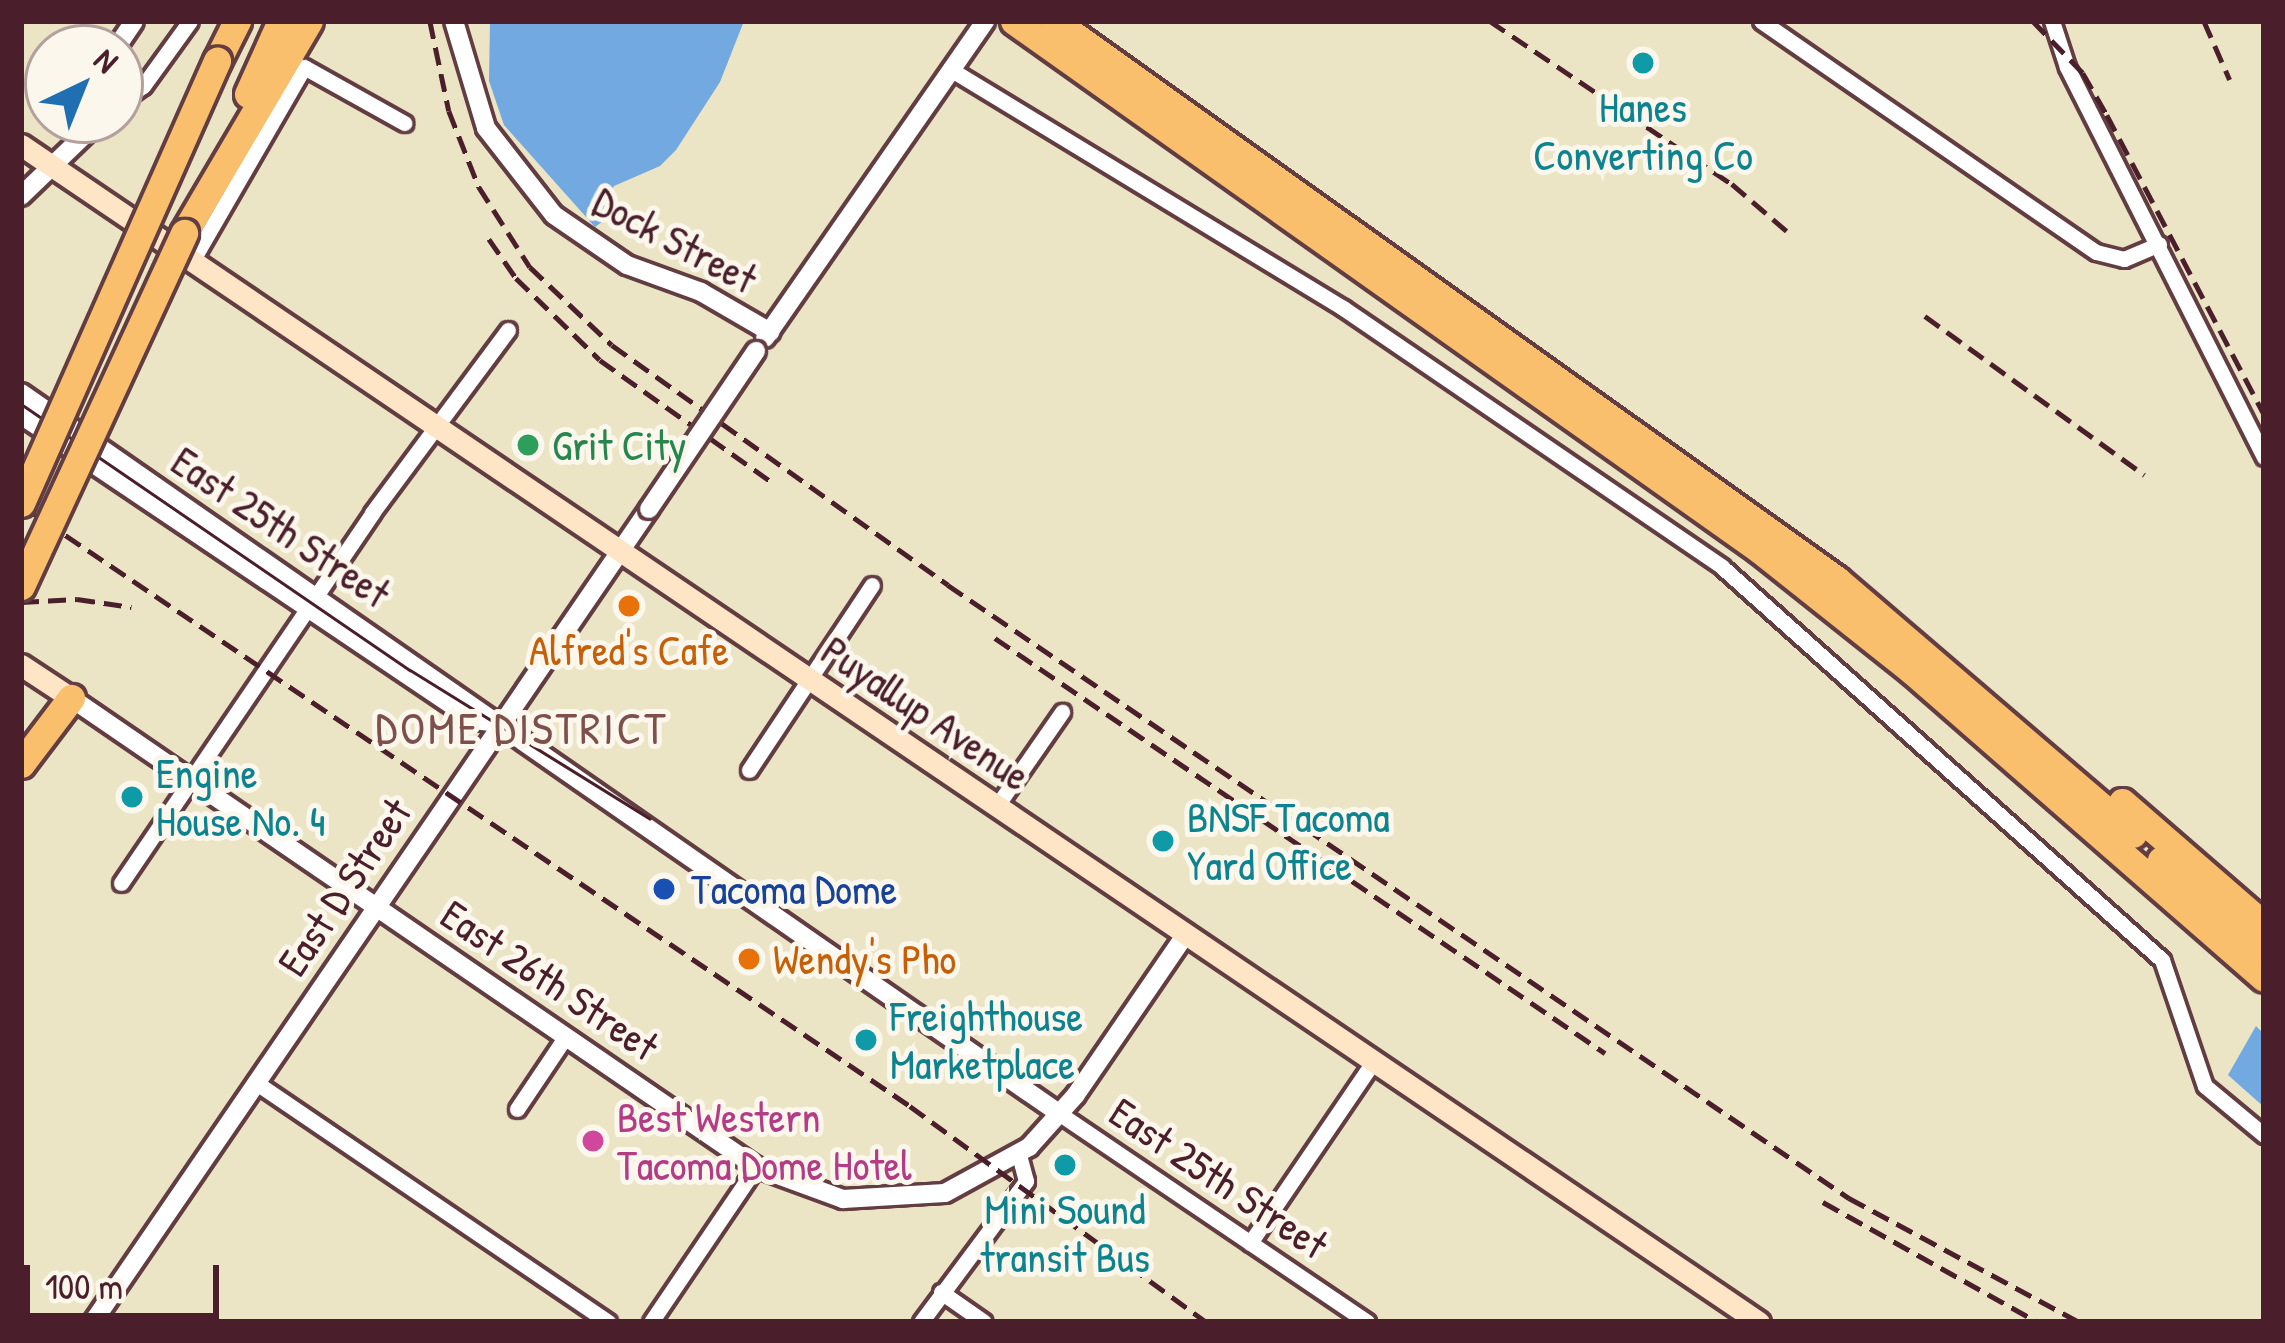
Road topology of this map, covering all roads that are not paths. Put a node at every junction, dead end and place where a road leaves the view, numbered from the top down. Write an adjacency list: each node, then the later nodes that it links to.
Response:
1 (190, 21): 13 (street)
2 (234, 21): 29 (highway, bridge)
3 (281, 21): 19 (highway)
4 (310, 21): 19 (highway)
5 (454, 21): 23 (street, Dock Street)
6 (985, 21): 12 (street, East D Street)
7 (1013, 21): 11 (highway)
8 (1054, 21): 11 (highway)
9 (1761, 21): 20 (street)
10 (2052, 21): 20 (street)
11 (1080, 53): 36 (highway); 50 (highway)
12 (945, 76): 23 (street, East D Street); 56 (street)
13 (144, 85)
14 (404, 123): 21 (street)
15 (74, 144): 17 (street)
16 (21, 146): 17 (main road, Puyallup Avenue)
17 (50, 166): 18 (street); 21 (main road, Puyallup Avenue)
18 (21, 196)
19 (184, 233): 28 (highway, bridge)
20 (2159, 244): 27 (street)
21 (190, 262): 26 (main road, Puyallup Avenue)
22 (508, 330): 26 (street)
23 (770, 332): 30 (street, East D Street, bridge)
24 (21, 393): 33 (street, East 25th Street)
25 (21, 415): 33 (street, East 25th Street)
26 (435, 426): 30 (main road, Puyallup Avenue); 33 (street)
27 (2264, 457)
28 (62, 500): 32 (highway, bridge); 34 (highway, bridge)
29 (21, 502)
30 (620, 552): 37 (main road, Puyallup Avenue); 40 (street, East D Street)
31 (872, 585): 37 (street)
32 (21, 586)
33 (311, 602): 40 (street, East 25th Street); 43 (street)
34 (21, 606)
35 (21, 664): 38 (main road, East 26th Street)
36 (1955, 678): 47 (highway); 49 (highway)
37 (808, 681): 42 (street); 44 (main road, Puyallup Avenue)
38 (67, 696): 41 (highway); 43 (street, East 26th Street)
39 (1062, 712): 44 (street)
40 (499, 723): 46 (street, East D Street); 55 (street, East 25th Street)
41 (21, 764)
42 (749, 770)
43 (190, 781): 45 (street); 46 (street, East 26th Street)
44 (996, 807): 48 (main road, Puyallup Avenue)
45 (121, 884)
46 (375, 908): 51 (street, East 26th Street); 53 (street, East D Street)
47 (2264, 925)
48 (1184, 937): 52 (main road, Puyallup Avenue); 55 (street, East 26th Street)
49 (2264, 951)
50 (2264, 981)
51 (566, 1036): 54 (street); 58 (street, East 26th Street)
52 (1372, 1065): 59 (street); 61 (main road, Puyallup Avenue)
53 (255, 1082): 62 (street, East D Street); 63 (street)
54 (517, 1109)
55 (1060, 1114): 57 (street, East 26th Street); 59 (street, East 25th Street)
56 (2264, 1135)
57 (1019, 1154): 58 (street, East 26th Street); 60 (street)
58 (755, 1168): 64 (street)
59 (1250, 1243): 67 (street, East 25th Street)
60 (941, 1292): 65 (street); 66 (street)
61 (1752, 1320)
62 (93, 1322)
63 (608, 1322)
64 (651, 1322)
65 (921, 1322)
66 (984, 1322)
67 (1367, 1322)

